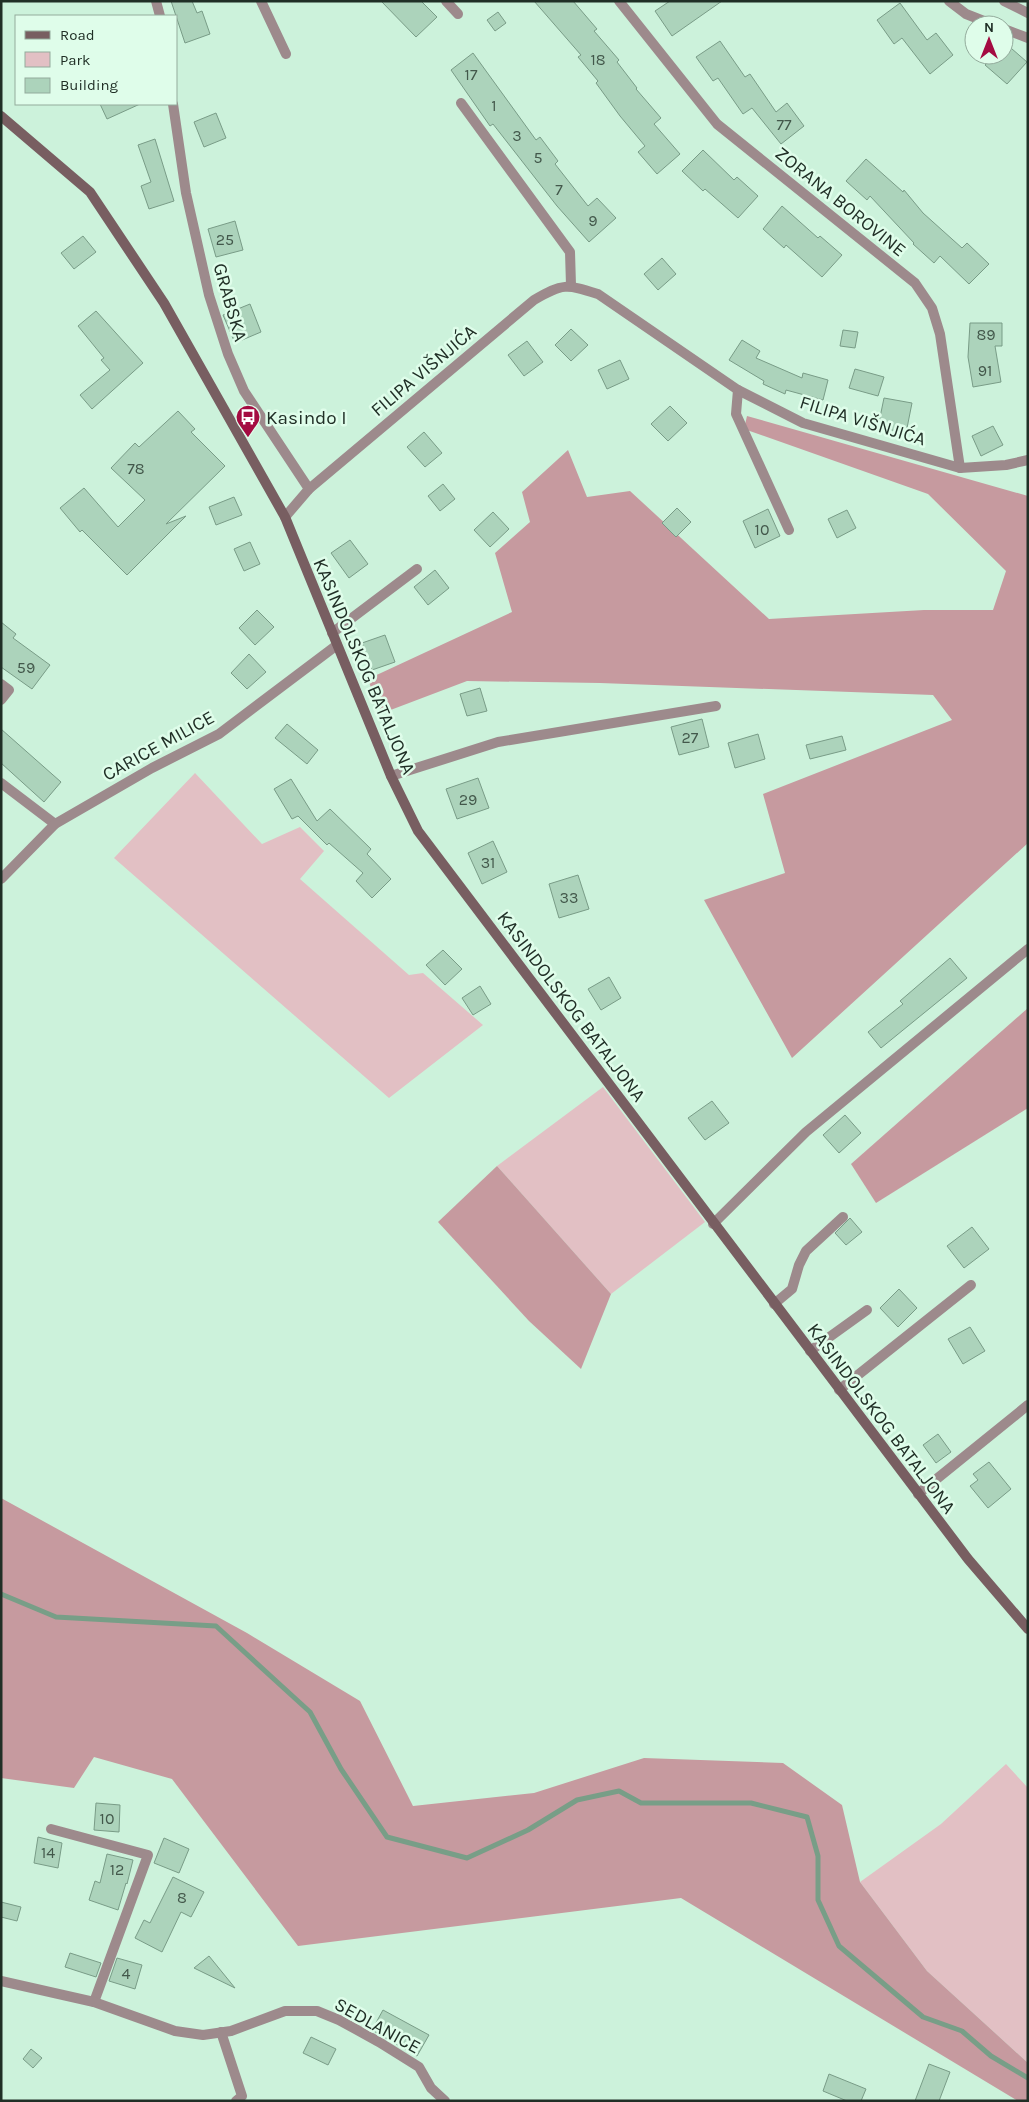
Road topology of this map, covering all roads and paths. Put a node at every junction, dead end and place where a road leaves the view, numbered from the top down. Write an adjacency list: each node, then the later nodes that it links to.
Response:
1 (156, 1): 9 (street)
2 (261, 1): 13 (street)
3 (446, 1): 8 (street)
4 (619, 1): 20 (street, ZORANA BOROVINE)
5 (949, 1): 10 (street)
6 (1004, 1): 7 (street)
7 (1028, 13)
8 (458, 14)
9 (160, 15)
10 (969, 15)
11 (1014, 33): 12 (street)
12 (1028, 38)
13 (286, 54)
14 (461, 103): 17 (street)
15 (173, 105): 21 (street, GRABSKA)
16 (1, 116): 22 (street, KASINDOLSKOG BATALJONA)
17 (571, 285): 18 (street, FILIPA VIŠNJIĆA); 21 (street, FILIPA VIŠNJIĆA)
18 (738, 390): 20 (street, FILIPA VIŠNJIĆA); 23 (street)
19 (1028, 460): 20 (street, FILIPA VIŠNJIĆA)
20 (960, 468)
21 (309, 489): 22 (street, FILIPA VIŠNJIĆA)
22 (285, 516): 25 (street, KASINDOLSKOG BATALJONA)
23 (789, 530)
24 (417, 569): 25 (street)
25 (332, 633): 26 (street, KASINDOLSKOG BATALJONA)
26 (337, 645): 30 (street, KASINDOLSKOG BATALJONA); 32 (street, CARICE MILICE)
27 (1, 684): 28 (street)
28 (1, 700)
29 (716, 706): 30 (street)
30 (391, 776): 36 (street, KASINDOLSKOG BATALJONA)
31 (1, 783): 32 (street)
32 (55, 824): 33 (street, CARICE MILICE)
33 (1, 879)
34 (1028, 948): 36 (street)
35 (843, 1217): 38 (street)
36 (714, 1224): 38 (street, KASINDOLSKOG BATALJONA)
37 (971, 1285): 41 (street)
38 (774, 1304): 40 (street, KASINDOLSKOG BATALJONA)
39 (867, 1310): 40 (street)
40 (810, 1351): 41 (street, KASINDOLSKOG BATALJONA)
41 (839, 1390): 43 (street, KASINDOLSKOG BATALJONA)
42 (1028, 1404): 43 (street)
43 (918, 1494): 44 (street, KASINDOLSKOG BATALJONA)
44 (1028, 1629)
45 (51, 1829): 47 (street)
46 (1, 1981): 47 (street, SEDLANICE)
47 (94, 2002): 48 (street, SEDLANICE)
48 (221, 2032): 49 (street); 50 (street, SEDLANICE)
49 (236, 2101)
50 (446, 2101)

